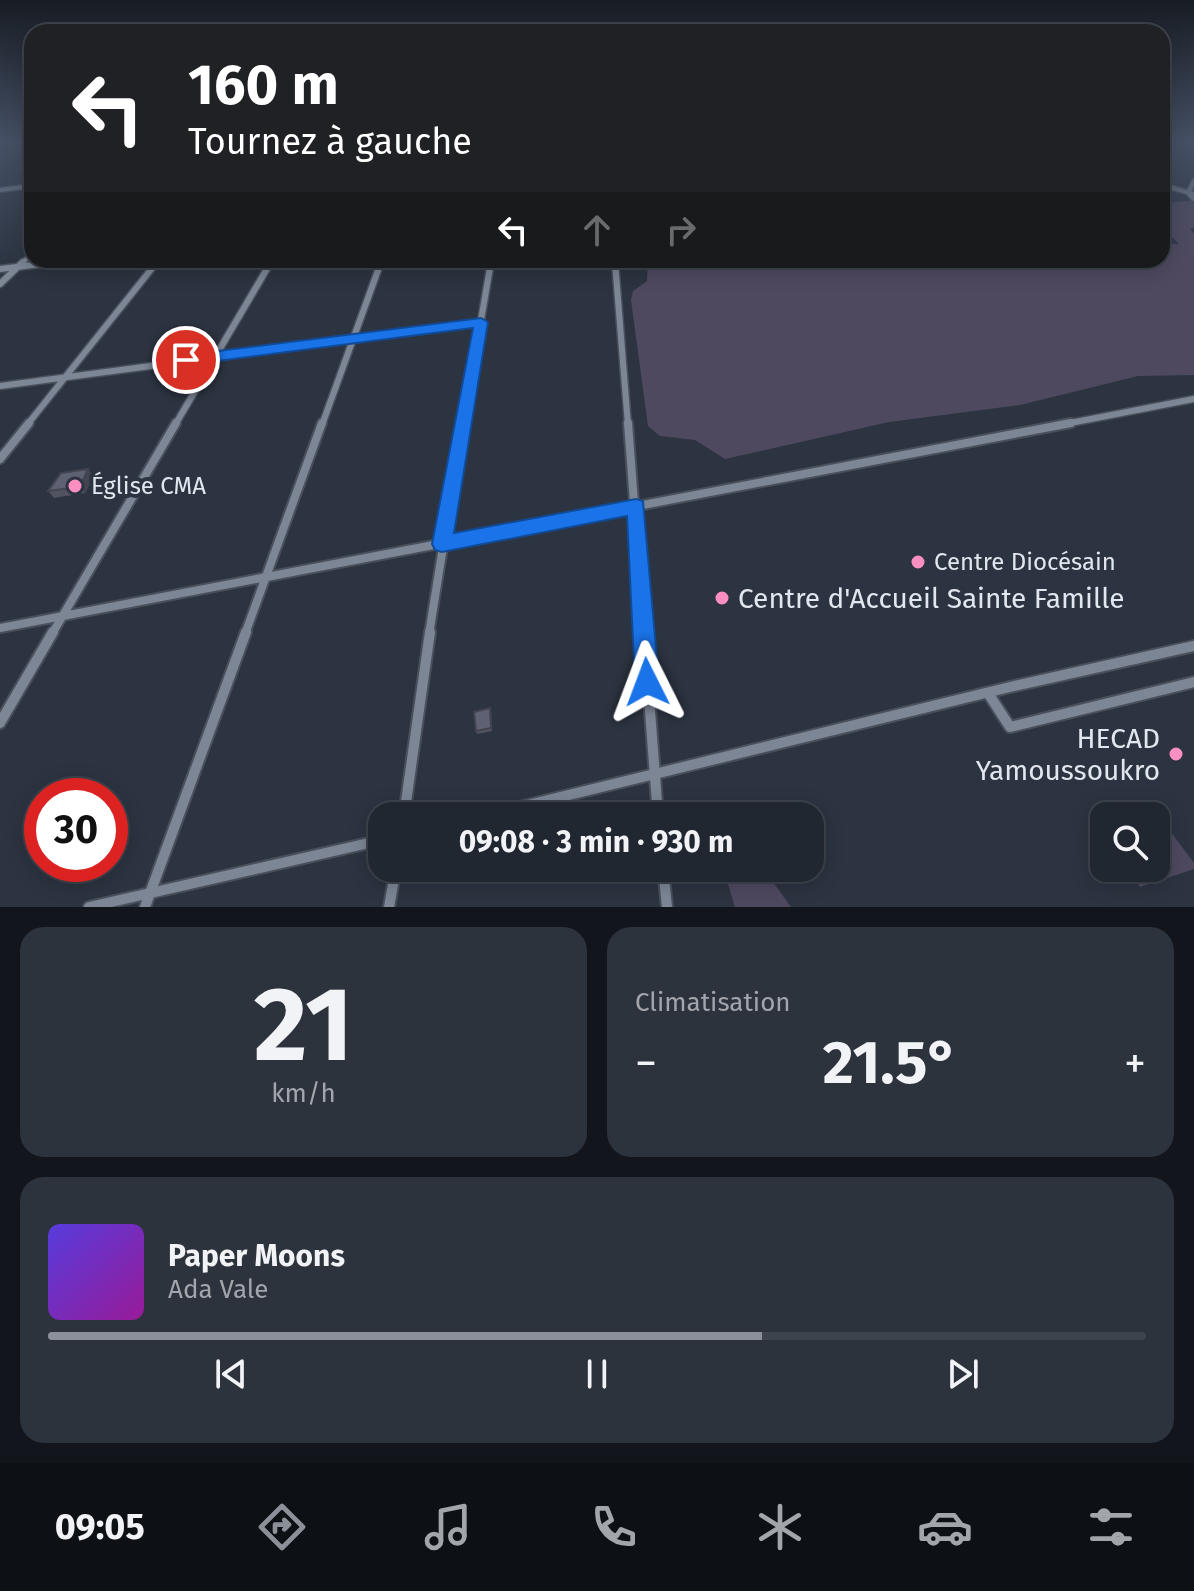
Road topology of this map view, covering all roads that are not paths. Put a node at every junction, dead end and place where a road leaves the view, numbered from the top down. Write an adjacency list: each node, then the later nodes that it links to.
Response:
1 (24, 187): 3 (street)
2 (1170, 188): 4 (street)
3 (0, 190)
4 (1192, 195)
5 (24, 261): 7 (street)
6 (24, 266): 7 (street)
7 (18, 267): 13 (street); 14 (street)
8 (153, 268): 18 (street)
9 (267, 268): 17 (street)
10 (379, 268): 16 (street)
11 (490, 268): 15 (street)
12 (616, 268): 22 (street)
13 (0, 269)
14 (0, 284)
15 (481, 322): 16 (street); 23 (street)
16 (352, 340): 17 (street); 24 (street)
17 (216, 356): 18 (street); 25 (street)
18 (65, 377): 19 (street); 21 (street)
19 (0, 386)
20 (1194, 399): 22 (street)
21 (0, 459)
22 (636, 506): 23 (street); 31 (street)
23 (442, 544): 24 (street); 32 (street)
24 (265, 577): 25 (street); 38 (street)
25 (63, 615): 26 (street); 30 (street)
26 (0, 628)
27 (1194, 646): 29 (street)
28 (1194, 682): 29 (street)
29 (988, 693): 31 (street)
30 (0, 723)
31 (654, 774): 33 (street); 34 (street)
32 (406, 802)
33 (540, 802)
34 (657, 802)
35 (368, 843): 38 (street)
36 (393, 882): 41 (street)
37 (664, 882): 42 (street)
38 (150, 893): 39 (street); 40 (street)
39 (89, 907)
40 (145, 907)
41 (389, 907)
42 (667, 907)

